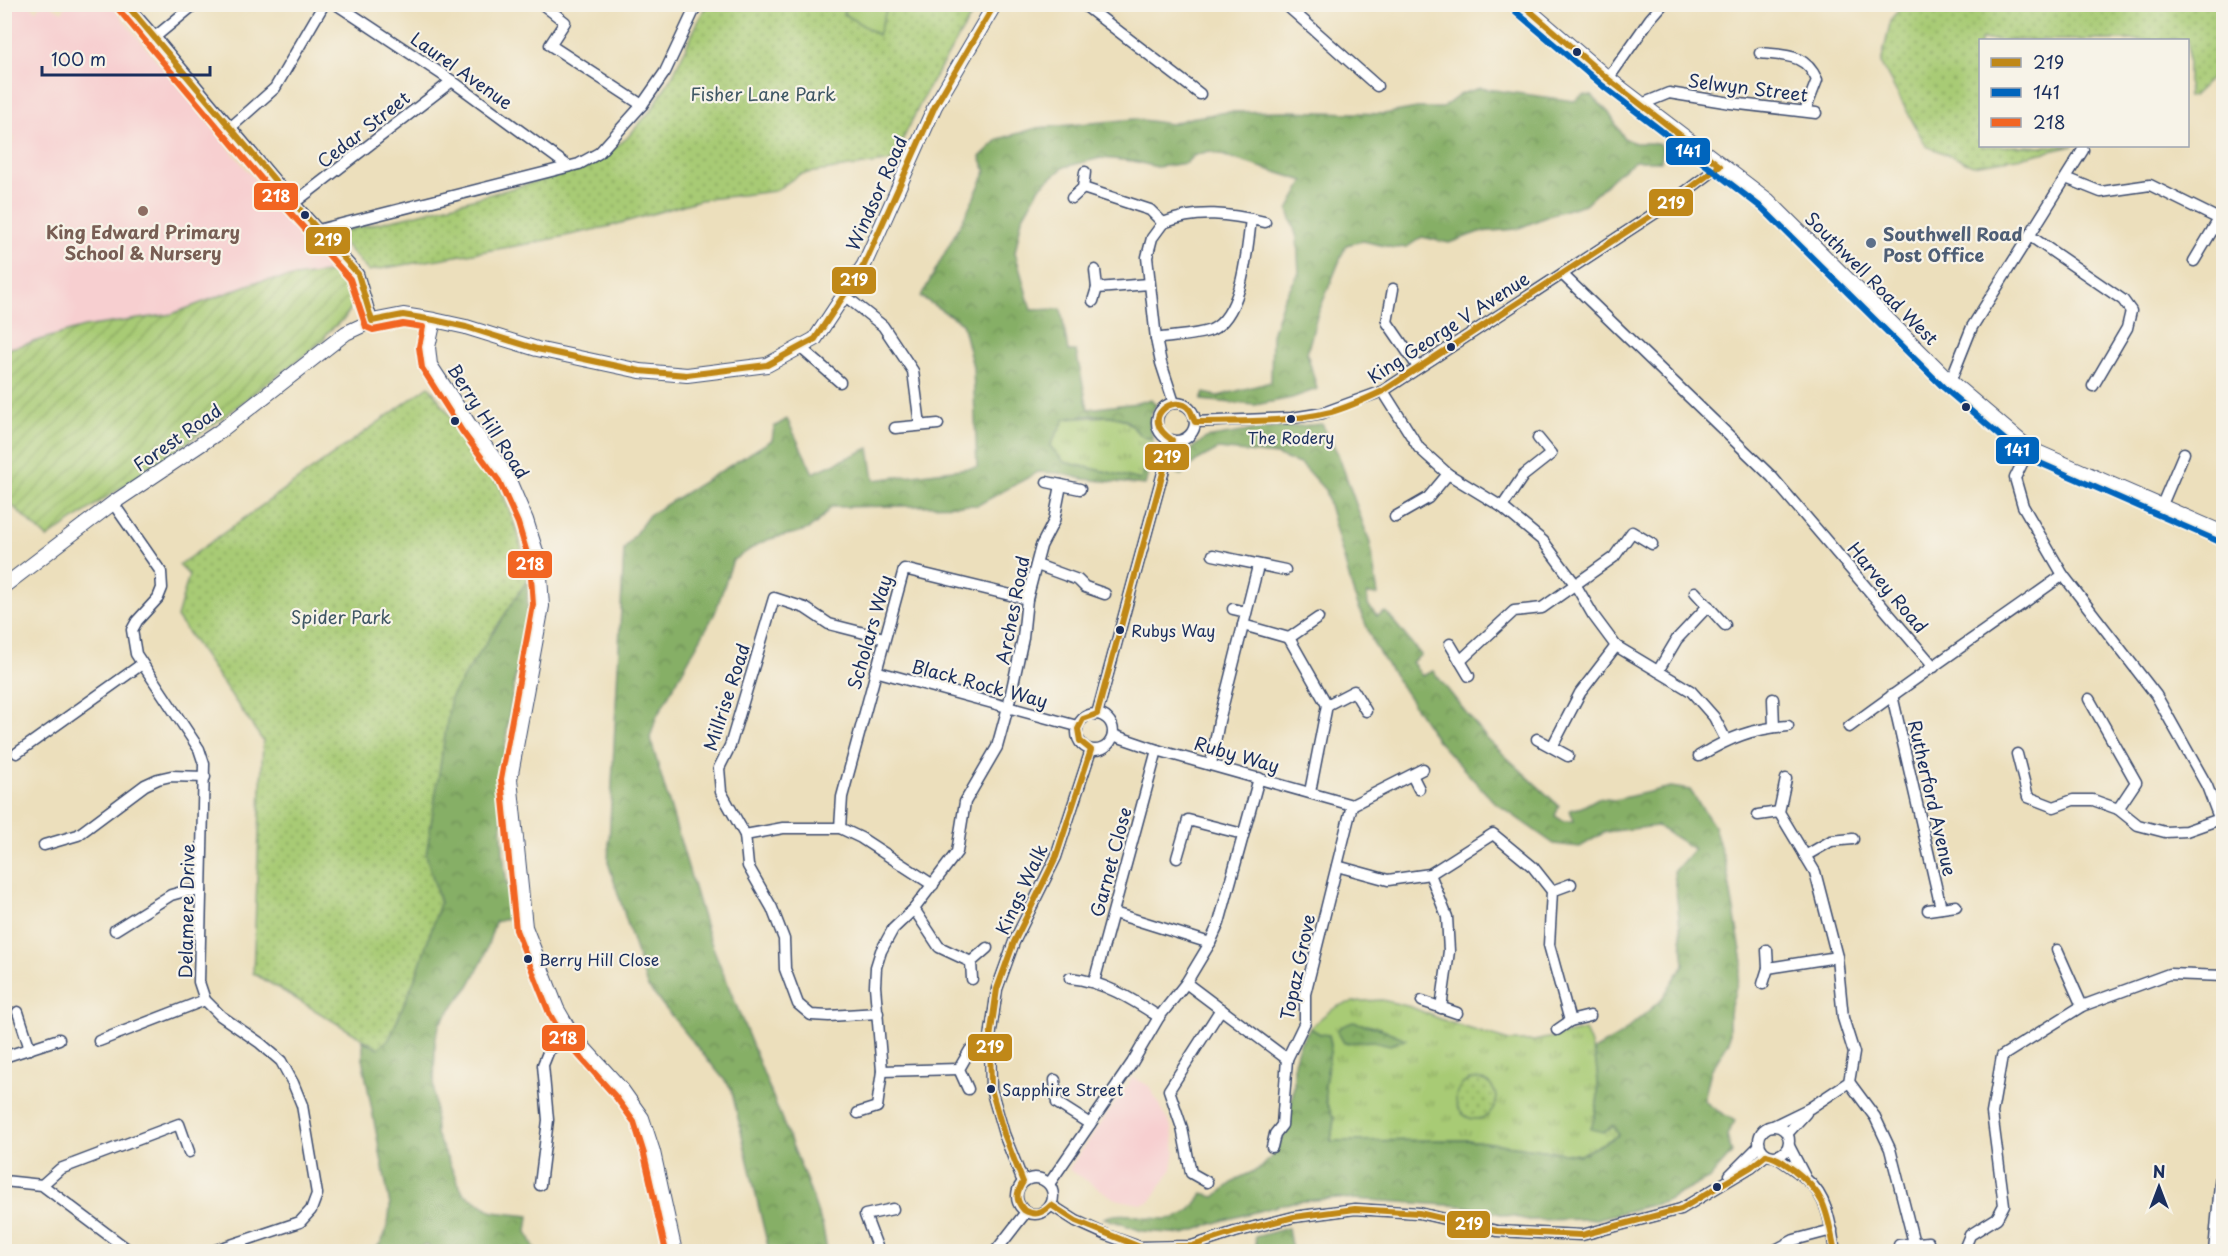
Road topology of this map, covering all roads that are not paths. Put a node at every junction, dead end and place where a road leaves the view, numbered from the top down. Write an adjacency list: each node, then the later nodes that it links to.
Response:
1 (126, 4): 12 (street)
2 (195, 4): 12 (street)
3 (324, 4): 20 (street)
4 (336, 4): 15 (street, Laurel Avenue)
5 (542, 4): 19 (street)
6 (697, 4): 19 (street)
7 (995, 4): 40 (main road, Windsor Road)
8 (1083, 4): 17 (street)
9 (1285, 4): 16 (street)
10 (1521, 4): 14 (main road, Southwell Road West)
11 (1663, 4): 14 (street)
12 (155, 37): 20 (street)
13 (1760, 53): 18 (street, Selwyn Street)
14 (1608, 79): 18 (main road, Southwell Road West)
15 (452, 81): 22 (street, Laurel Avenue); 28 (street, Cedar Street)
16 (1377, 86)
17 (1200, 94)
18 (1642, 104): 23 (main road, Southwell Road West)
19 (642, 105): 22 (street)
20 (230, 128): 28 (street)
21 (2083, 150): 25 (street)
22 (568, 166): 32 (street)
23 (1720, 166): 36 (street, King George V Avenue); 48 (main road, Southwell Road West)
24 (1086, 172): 26 (street)
25 (2066, 178): 33 (street); 34 (street)
26 (1083, 188): 27 (street); 31 (street)
27 (1072, 198)
28 (294, 203): 32 (street)
29 (1251, 219): 30 (street); 31 (street); 44 (street)
30 (1265, 222)
31 (1163, 223): 37 (street)
32 (318, 230): 43 (street)
33 (2030, 236): 48 (street); 49 (street)
34 (2194, 261)
35 (1095, 270): 38 (street)
36 (1562, 274): 46 (street, King George V Avenue); 92 (street, Harvey Road)
37 (1149, 284): 38 (street); 44 (street)
38 (1097, 288): 41 (street)
39 (1393, 289): 46 (street)
40 (844, 295): 45 (main road, Windsor Road); 54 (street)
41 (1093, 301)
42 (434, 320): 43 (main road, Windsor Road); 45 (main road, Windsor Road); 175 (main road, Berry Hill Road)
43 (372, 321): 64 (main road, Forest Road)
44 (1156, 339): 51 (street)
45 (800, 347): 47 (street)
46 (1418, 367): 50 (street, King George V Avenue)
47 (840, 382)
48 (1950, 382): 58 (main road, Southwell Road West)
49 (2093, 386)
50 (1383, 391): 52 (street, King George V Avenue); 60 (street)
51 (1174, 403): 52 (street); 57 (street)
52 (1196, 422): 57 (street)
53 (938, 424): 54 (street)
54 (921, 425): 55 (street)
55 (895, 428)
56 (1538, 438): 65 (street)
57 (1172, 440): 102 (street)
58 (2029, 449): 66 (main road, Southwell Road West); 74 (street)
59 (2184, 453): 66 (street)
60 (1448, 474): 65 (street); 67 (street)
61 (1047, 483): 62 (street)
62 (1061, 485): 63 (street); 71 (street, Arches Road)
63 (1080, 489)
64 (113, 503): 75 (main road, Forest Road); 91 (street, Delamere Drive)
65 (1502, 507): 76 (street)
66 (2161, 507): 68 (main road, Southwell Road West)
67 (1395, 517)
68 (2223, 534)
69 (1652, 544): 76 (street)
70 (1213, 555): 72 (street)
71 (1037, 565): 78 (street); 79 (street, Arches Road)
72 (1258, 566): 73 (street); 82 (street)
73 (1285, 570)
74 (2063, 574): 92 (street); 129 (street)
75 (7, 580)
76 (1575, 584): 89 (street); 90 (street)
77 (1695, 592): 80 (street)
78 (1105, 594)
79 (1027, 599): 86 (street, Scholars Way); 100 (street, Arches Road)
80 (1708, 606): 85 (street); 94 (street)
81 (1233, 609): 82 (street)
82 (1246, 612): 84 (street)
83 (1318, 618): 87 (street)
84 (1243, 625): 87 (street); 117 (street)
85 (1725, 625)
86 (884, 638): 93 (street, Scholars Way); 133 (street, Millrise Road)
87 (1289, 638): 99 (street)
88 (1450, 644): 90 (street)
89 (1616, 646): 94 (street); 110 (street)
90 (1460, 661): 95 (street)
91 (142, 664): 113 (street); 120 (street, Delamere Drive)
92 (1934, 668): 96 (street)
93 (875, 671): 100 (street, Black Rock Way); 130 (street, Scholars Way)
94 (1658, 671): 109 (street)
95 (1469, 676)
96 (1892, 695): 106 (street); 145 (street, Rutherford Avenue)
97 (1773, 699): 105 (street)
98 (2089, 699): 126 (street)
99 (1327, 705): 101 (street); 124 (street)
100 (1008, 707): 103 (street, Black Rock Way); 141 (street, Arches Road)
101 (1366, 711)
102 (1097, 714): 103 (street); 107 (street)
103 (1077, 726): 111 (street)
104 (1788, 726): 105 (street)
105 (1774, 727): 109 (street)
106 (1849, 728)
107 (1113, 735): 111 (street); 112 (street, Ruby Way)
108 (1537, 739): 110 (street)
109 (1726, 740): 116 (street)
110 (1552, 747): 115 (street)
111 (1091, 750): 205 (street, Kings Walk)
112 (1157, 750): 117 (street, Ruby Way); 148 (street, Garnet Close)
113 (17, 753)
114 (2017, 754): 126 (street)
115 (1568, 756)
116 (1699, 756)
117 (1211, 764): 121 (street, Ruby Way)
118 (1423, 769): 119 (street)
119 (1412, 775): 123 (street); 125 (street)
120 (205, 777): 135 (street); 142 (street, Delamere Drive)
121 (1259, 778): 124 (street, Ruby Way); 132 (street)
122 (1786, 780): 127 (street)
123 (1419, 789)
124 (1310, 792): 125 (street, Ruby Way)
125 (1352, 805): 138 (street, Topaz Grove)
126 (2118, 809): 129 (street)
127 (1779, 812): 128 (street); 136 (street)
128 (1758, 815)
129 (2220, 819): 131 (street)
130 (840, 828): 133 (street); 141 (street)
131 (2223, 831)
132 (1243, 834): 137 (street); 150 (street)
133 (745, 835): 169 (street, Millrise Road)
134 (1853, 839): 136 (street)
135 (44, 845)
136 (1805, 856): 154 (street)
137 (1178, 858)
138 (1337, 866): 139 (street); 181 (street, Topaz Grove)
139 (1430, 874): 143 (street); 166 (street)
140 (1571, 884): 143 (street)
141 (933, 885): 146 (street, Arches Road)
142 (201, 891): 149 (street); 163 (street, Delamere Drive)
143 (1552, 891): 173 (street)
144 (1956, 906): 145 (street)
145 (1941, 908): 147 (street)
146 (914, 909): 155 (street); 169 (street, Arches Road)
147 (1928, 910)
148 (1114, 913): 150 (street); 160 (street, Garnet Close)
149 (115, 930)
150 (1210, 943): 161 (street)
151 (987, 948): 155 (street)
152 (1767, 950): 156 (street)
153 (2057, 950): 165 (street)
154 (1837, 957): 156 (street); 185 (street)
155 (971, 962): 159 (street)
156 (1768, 968): 162 (street)
157 (2223, 976): 165 (street)
158 (1070, 978): 160 (street)
159 (972, 979)
160 (1094, 982): 172 (street)
161 (1186, 983): 167 (street); 172 (street)
162 (1763, 984)
163 (205, 1000): 177 (street); 218 (street, Delamere Drive)
164 (1422, 1001): 166 (street)
165 (2082, 1006): 224 (street)
166 (1441, 1008): 170 (street)
167 (1221, 1009): 181 (street); 200 (street)
168 (18, 1012): 178 (street)
169 (878, 1013): 183 (street, Arches Road)
170 (1457, 1013)
171 (1590, 1016): 173 (street)
172 (1159, 1017): 191 (street)
173 (1570, 1021): 174 (street)
174 (1557, 1030)
175 (572, 1035): 203 (street); 219 (main road, Berry Hill Road)
176 (59, 1039): 178 (street)
177 (99, 1041)
178 (30, 1049): 180 (street)
179 (970, 1050): 182 (street)
180 (4, 1057)
181 (1287, 1059): 194 (street, Topaz Grove)
182 (959, 1069): 183 (street); 186 (street)
183 (882, 1071): 187 (street, Arches Road)
184 (1054, 1080): 191 (street)
185 (1849, 1082): 188 (street); 214 (street)
186 (968, 1089)
187 (877, 1107): 189 (street); 190 (street)
188 (1810, 1108): 193 (street); 196 (street)
189 (858, 1113)
190 (882, 1119)
191 (1090, 1124): 207 (street)
192 (1266, 1125): 194 (street)
193 (1773, 1126): 196 (street); 199 (street)
194 (1275, 1134): 197 (street, Topaz Grove)
195 (2223, 1139): 225 (street)
196 (1788, 1140): 199 (street); 202 (street)
197 (1272, 1147)
198 (189, 1152): 208 (street)
199 (1767, 1153): 202 (street); 216 (street)
200 (1191, 1173): 201 (street); 206 (street)
201 (1180, 1177)
202 (1806, 1179): 212 (street)
203 (553, 1180)
204 (4, 1181): 208 (street)
205 (1023, 1182): 207 (street); 211 (street)
206 (1206, 1182)
207 (1049, 1184): 209 (street)
208 (42, 1185): 217 (street)
209 (1051, 1205): 211 (street); 216 (street)
210 (893, 1209): 220 (street)
211 (1026, 1212): 221 (street)
212 (1832, 1230): 222 (street); 223 (street)
213 (1928, 1242): 214 (street)
214 (1914, 1243): 215 (street)
215 (1899, 1245)
216 (1192, 1249)
217 (131, 1251)
218 (210, 1251)
219 (675, 1251)
220 (879, 1251)
221 (995, 1251)
222 (1772, 1251)
223 (1835, 1251)
224 (1963, 1251)
225 (2214, 1251)

